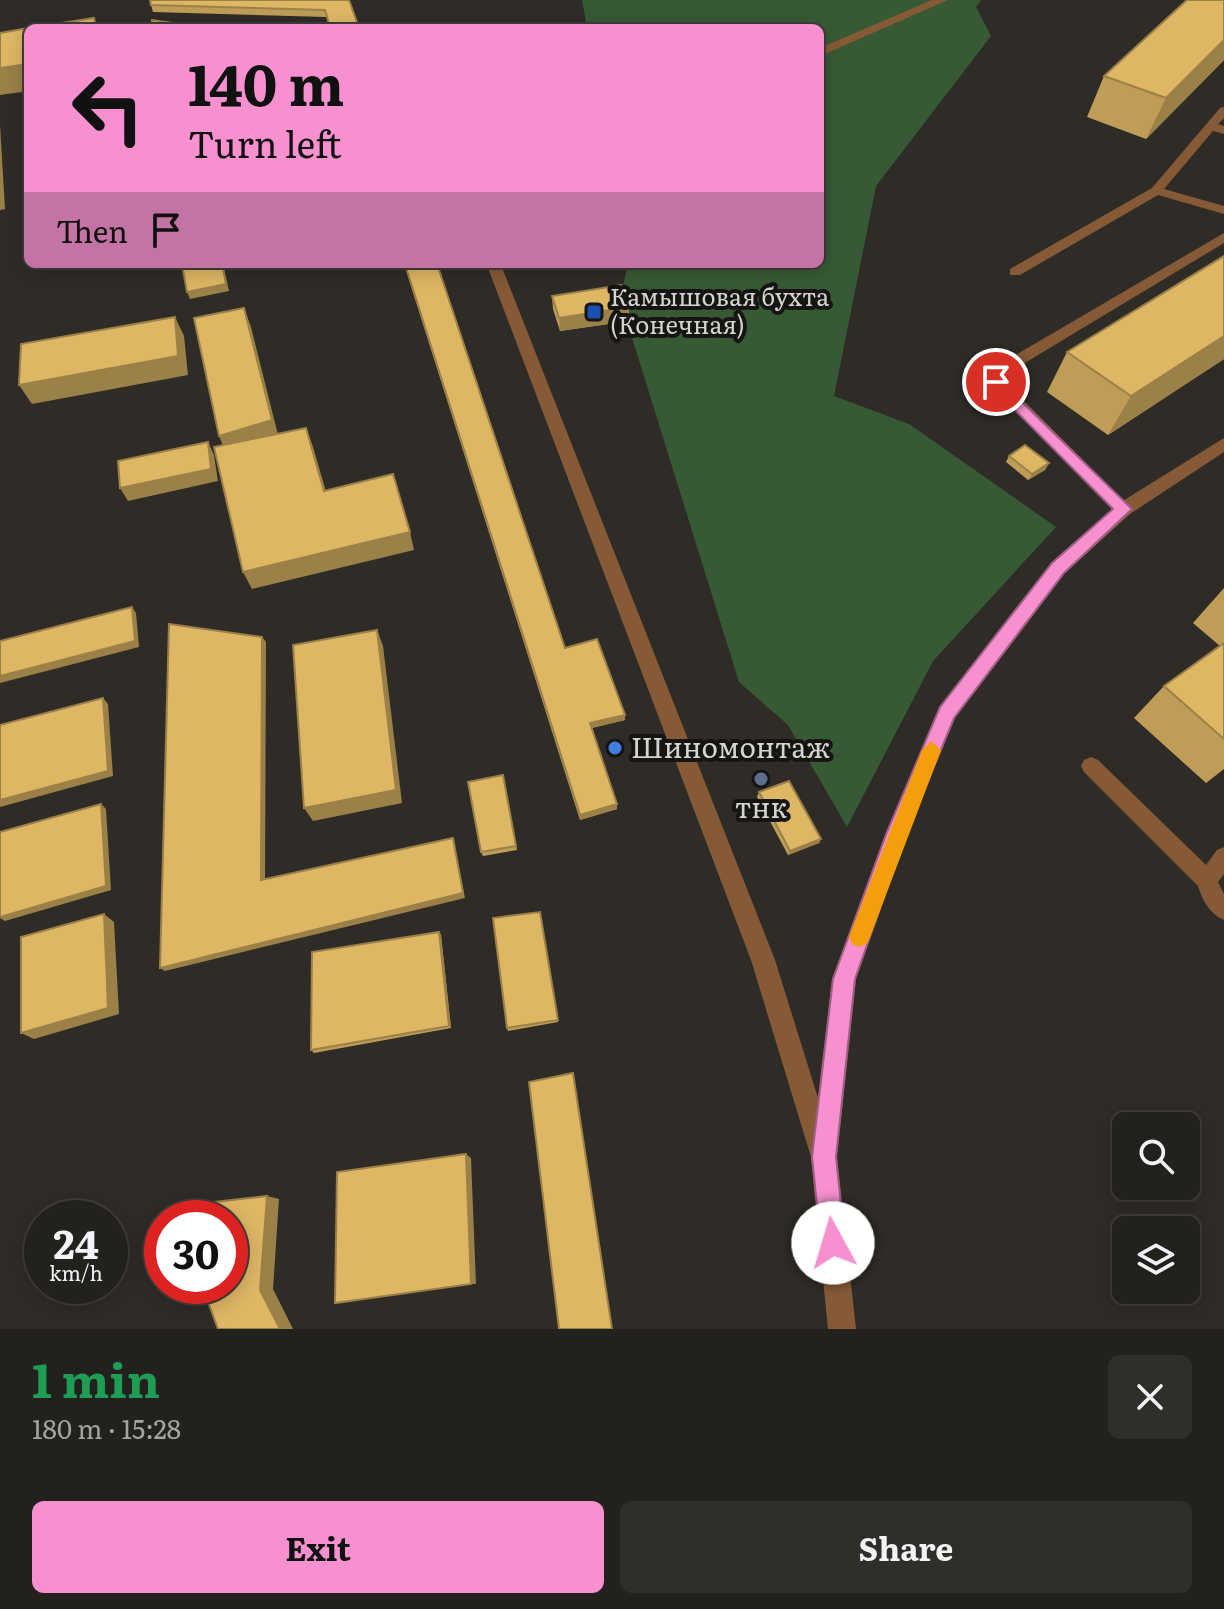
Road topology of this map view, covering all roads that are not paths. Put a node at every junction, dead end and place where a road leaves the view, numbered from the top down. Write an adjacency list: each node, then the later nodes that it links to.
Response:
1 (942, 0): 2 (street)
2 (824, 50)
3 (1224, 110): 4 (lane)
4 (1218, 128): 5 (lane)
5 (1156, 191): 6 (lane); 9 (lane)
6 (1224, 210)
7 (1224, 237): 11 (lane)
8 (495, 268): 16 (street)
9 (1015, 272)
10 (1224, 444): 11 (street)
11 (1124, 509): 16 (street)
12 (1091, 766): 14 (lane)
13 (1224, 857): 14 (lane)
14 (1207, 880): 15 (lane)
15 (1224, 910)
16 (824, 1157): 17 (street)
17 (842, 1329)

